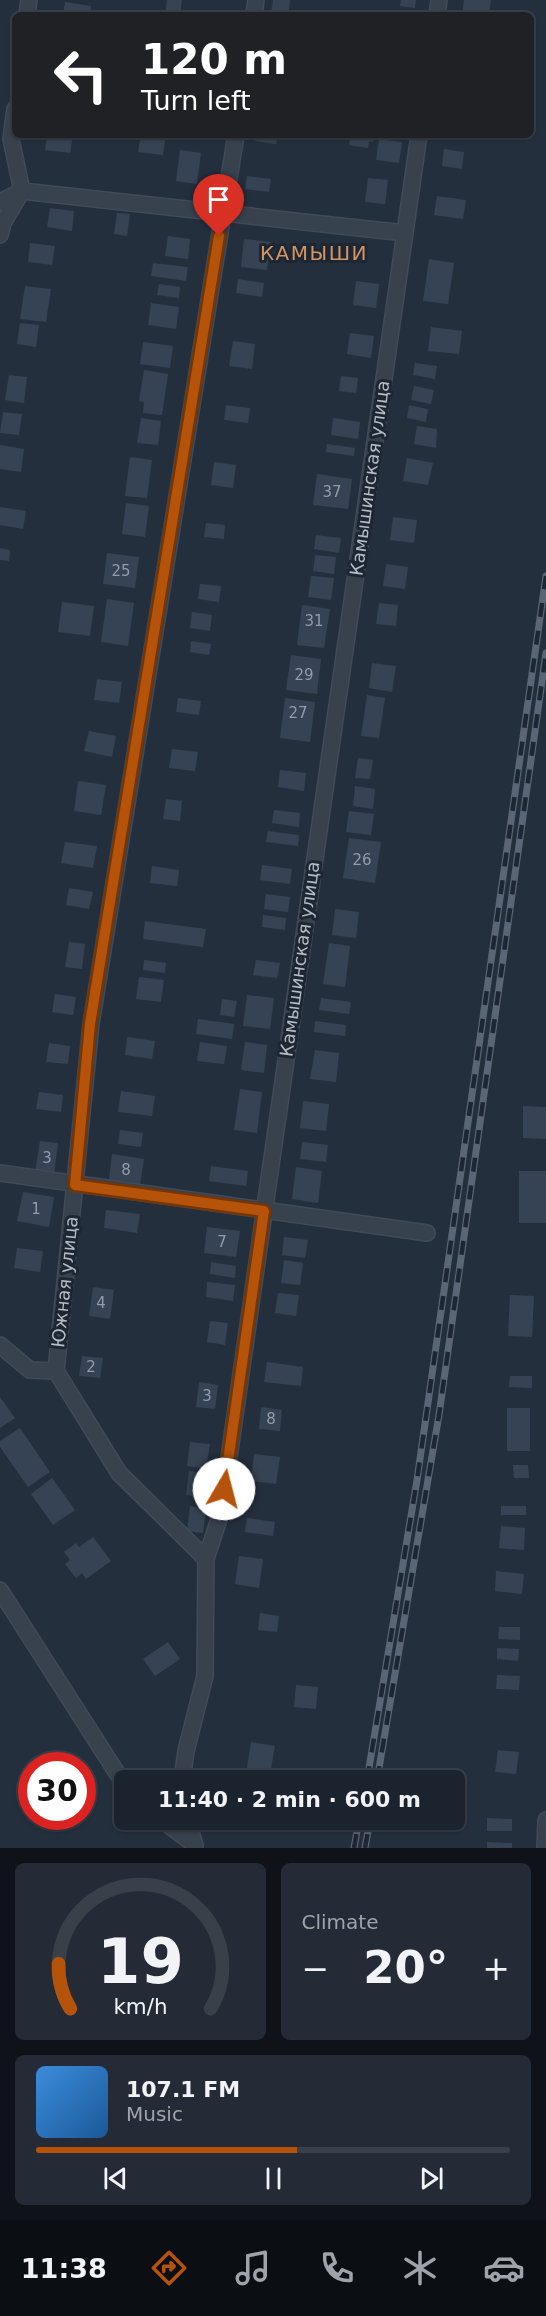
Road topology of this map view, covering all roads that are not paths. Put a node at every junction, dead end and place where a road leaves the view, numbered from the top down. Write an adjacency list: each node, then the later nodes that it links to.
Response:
1 (12, 132): 4 (street)
2 (236, 138): 6 (street, Южная улица)
3 (420, 138): 7 (street, Камышинская улица)
4 (22, 191): 5 (street); 6 (street); 8 (street)
5 (0, 202)
6 (223, 213): 7 (street); 10 (street, Южная улица)
7 (405, 233): 11 (street, Камышинская улица)
8 (0, 235)
9 (0, 1173): 10 (street)
10 (75, 1185): 11 (street); 14 (street, Южная улица)
11 (264, 1211): 12 (street); 15 (street, Камышинская улица)
12 (427, 1233)
13 (0, 1345): 14 (street)
14 (56, 1371): 15 (street, Южная улица)
15 (206, 1559): 18 (street, Камышинская улица)
16 (0, 1590): 17 (street)
17 (115, 1770)
18 (183, 1770)
19 (546, 1820): 23 (street)
20 (175, 1830): 22 (street)
21 (191, 1830): 22 (street)
22 (196, 1846)
23 (545, 1848)

